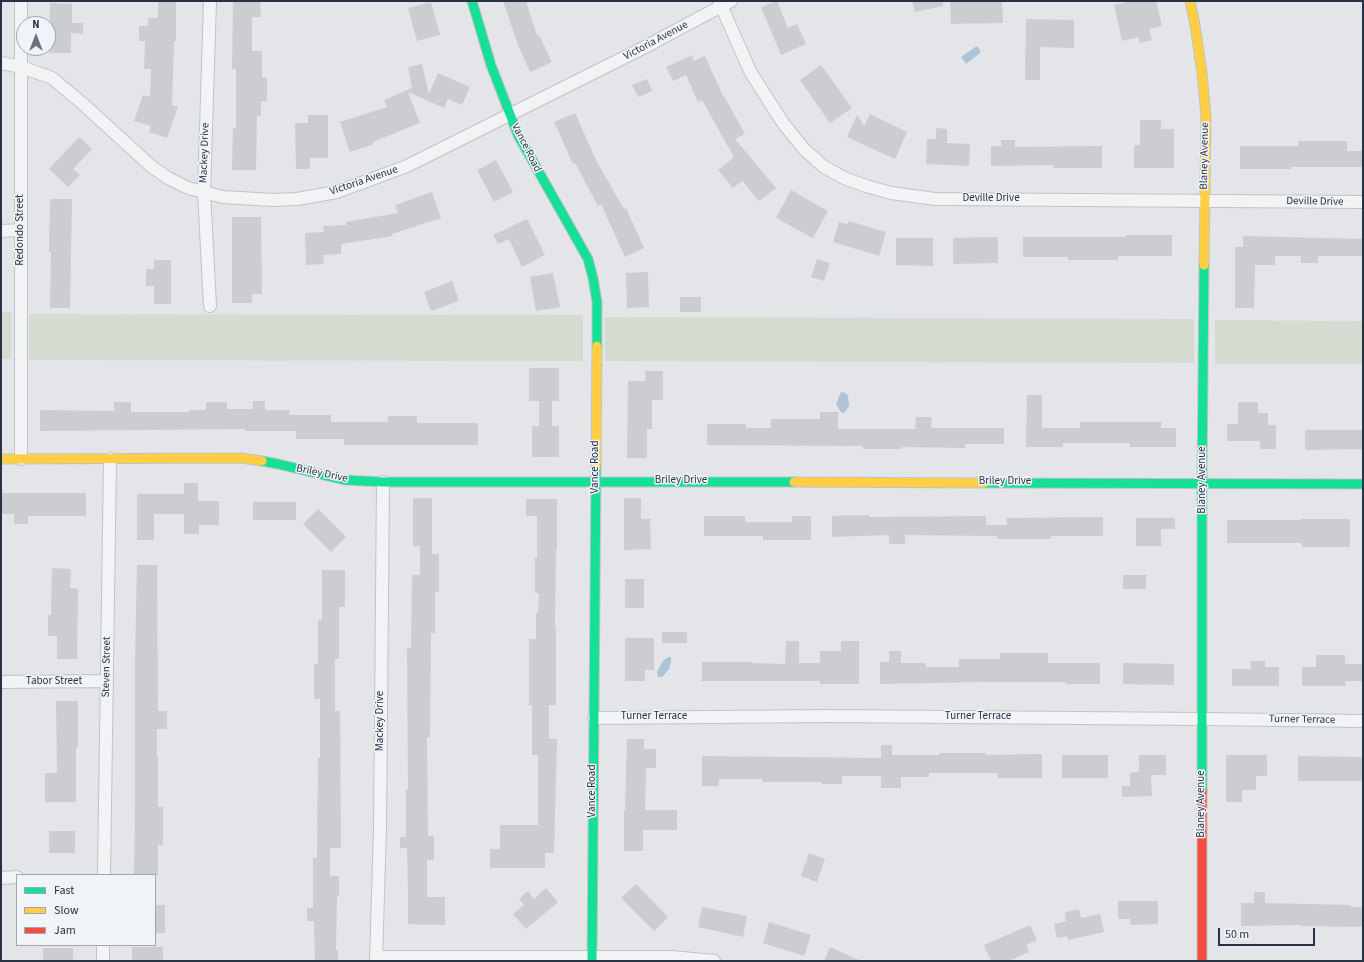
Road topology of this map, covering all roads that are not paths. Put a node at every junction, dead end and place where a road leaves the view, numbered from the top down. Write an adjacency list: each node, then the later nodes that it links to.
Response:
1 (21, 1): 7 (street, Redondo Street)
2 (210, 1): 9 (street, Mackey Drive)
3 (472, 1): 8 (street, Vance Road)
4 (1190, 1): 10 (street, Blaney Avenue)
5 (723, 3): 8 (street, Victoria Avenue); 10 (street, Deville Drive)
6 (1, 63): 7 (street, Victoria Avenue)
7 (21, 67): 9 (street, Victoria Avenue); 12 (street, Redondo Street)
8 (510, 115): 9 (street, Victoria Avenue); 18 (street, Vance Road)
9 (204, 192): 14 (street, Mackey Drive)
10 (1204, 201): 11 (street, Deville Drive); 20 (street, Blaney Avenue)
11 (1363, 202)
12 (21, 230): 13 (street); 16 (street, Redondo Street)
13 (1, 231)
14 (210, 306)
15 (1, 459): 16 (street, Briley Drive)
16 (21, 459): 17 (street, Briley Drive)
17 (110, 459): 19 (street, Briley Drive); 23 (street, Steven Street)
18 (596, 481): 19 (street, Briley Drive); 20 (street, Briley Drive); 24 (street, Vance Road)
19 (383, 482): 31 (street, Mackey Drive)
20 (1202, 483): 21 (street, Briley Drive); 25 (street, Blaney Avenue)
21 (1363, 484)
22 (1, 682): 23 (street, Tabor Street)
23 (107, 682): 27 (street, Steven Street)
24 (594, 718): 25 (street, Turner Terrace); 32 (street, Vance Road)
25 (1202, 718): 26 (street, Turner Terrace); 35 (street, Blaney Avenue)
26 (1363, 721)
27 (104, 874)
28 (1, 878): 29 (street)
29 (16, 878)
30 (103, 946): 33 (street)
31 (376, 959): 32 (street)
32 (592, 959): 34 (street)
33 (103, 961)
34 (714, 961)
35 (1202, 961)

